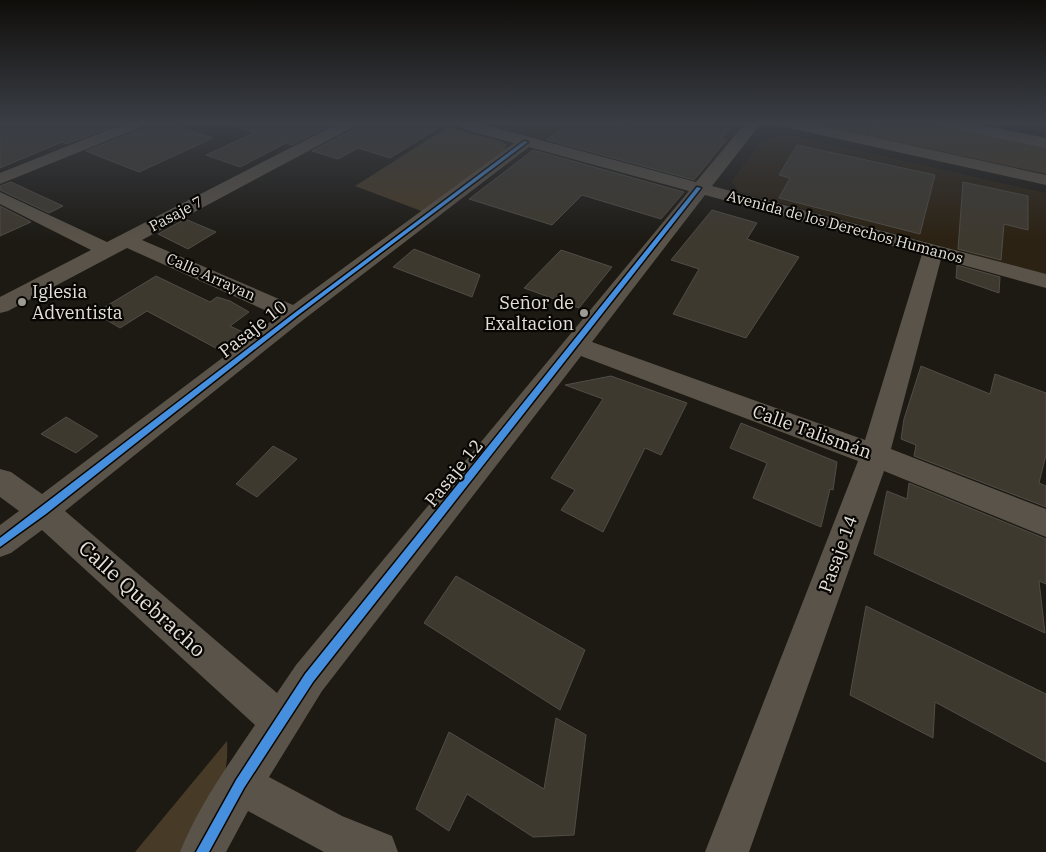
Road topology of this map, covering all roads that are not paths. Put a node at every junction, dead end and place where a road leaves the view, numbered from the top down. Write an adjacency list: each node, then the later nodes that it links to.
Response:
1 (43, 162): 7 (street)
2 (276, 162): 11 (street, Pasaje 7)
3 (499, 162): 16 (street, Pasaje 10)
4 (600, 162): 9 (street, Avenida de los Derechos Humanos)
5 (721, 162): 9 (street, Pasaje 12)
6 (964, 162): 8 (main road)
7 (0, 179)
8 (1046, 180)
9 (699, 188): 13 (street, Avenida de los Derechos Humanos); 17 (street, Pasaje 12)
10 (0, 197): 12 (street)
11 (126, 240): 12 (street, Pasaje 7); 16 (street, Calle Arrayan)
12 (107, 250): 15 (street, Pasaje 7)
13 (933, 251): 14 (street, Avenida de los Derechos Humanos); 18 (street, Pasaje 14)
14 (1046, 281)
15 (0, 306)
16 (295, 314): 20 (street, Pasaje 10)
17 (576, 345): 18 (street, Calle Talismán); 23 (street, Pasaje 12)
18 (875, 455): 21 (street, Calle Talismán); 27 (street, Pasaje 14)
19 (0, 481): 20 (street, Calle Quebracho)
20 (43, 511): 22 (street, Pasaje 10); 23 (street, Calle Quebracho)
21 (1046, 523)
22 (0, 543)
23 (280, 721): 24 (street, Pasaje 12)
24 (240, 784): 25 (street, Pasaje 12); 26 (street)
25 (202, 852)
26 (376, 852)
27 (727, 852)

